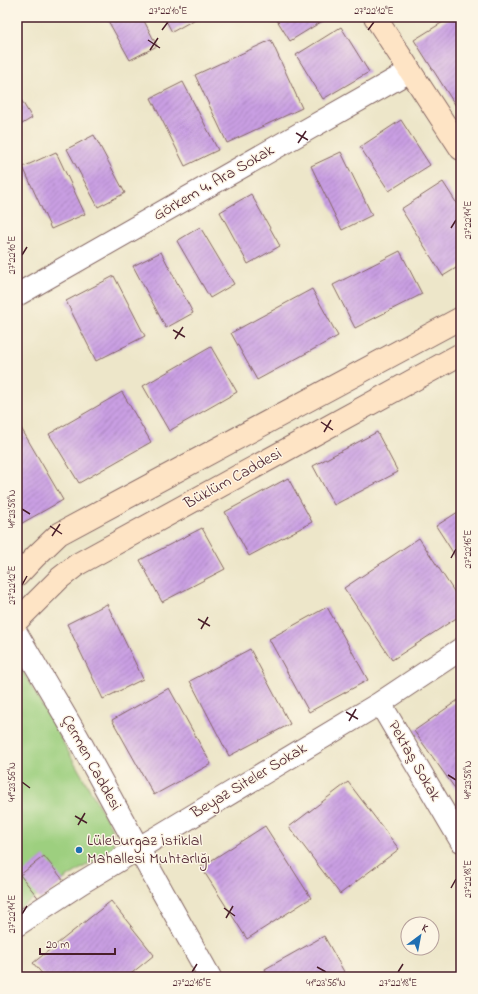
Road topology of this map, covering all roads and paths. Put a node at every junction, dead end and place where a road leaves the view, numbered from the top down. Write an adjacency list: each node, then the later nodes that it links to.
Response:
1 (375, 17): 2 (main road)
2 (410, 71): 3 (main road); 4 (street, Görkem 4. Ara Sokak)
3 (461, 149)
4 (17, 295)
5 (461, 318): 7 (main road, Büklüm Caddesi)
6 (461, 354): 8 (main road, Büklüm Caddesi)
7 (17, 576)
8 (17, 621)
9 (17, 634): 13 (street, Çermen Caddesi)
10 (461, 649): 11 (street, Beyaz Siteler Sokak)
11 (380, 703): 12 (street, Pektaş Sokak); 13 (street, Beyaz Siteler Sokak)
12 (461, 841)
13 (138, 848): 14 (street, Beyaz Siteler Sokak); 15 (street, Çermen Caddesi)
14 (17, 925)
15 (210, 977)

